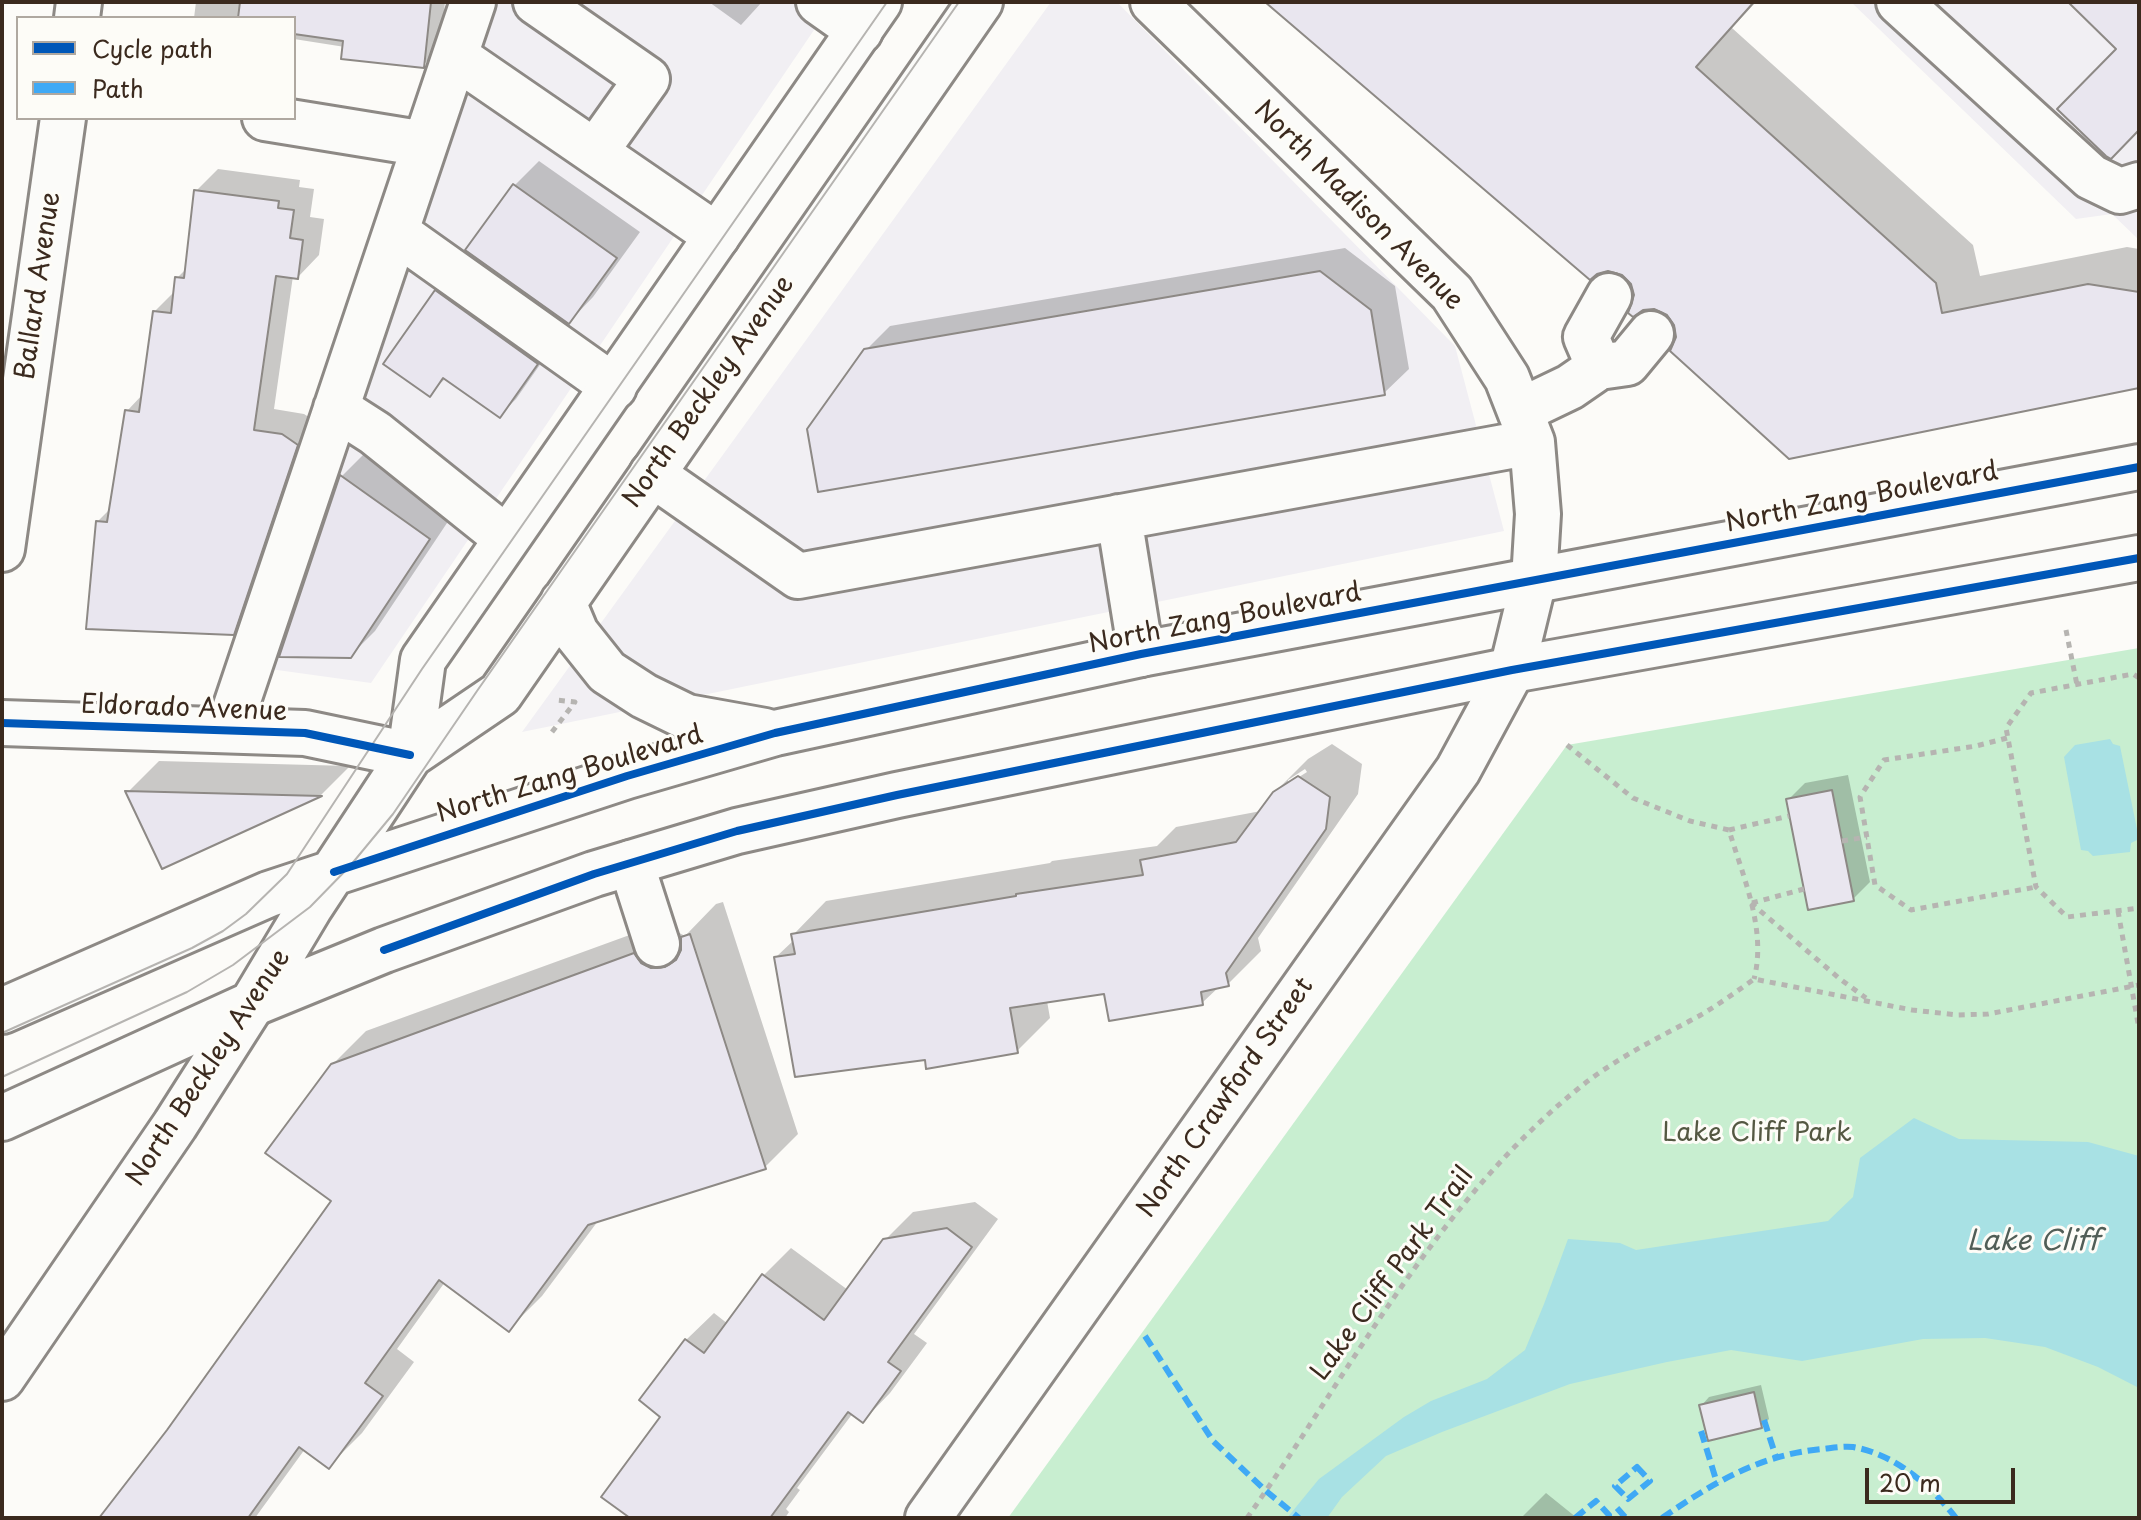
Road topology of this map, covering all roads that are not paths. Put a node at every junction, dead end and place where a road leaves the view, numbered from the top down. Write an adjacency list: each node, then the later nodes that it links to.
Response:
1 (473, 2): 8 (main road)
2 (536, 2): 12 (main road)
3 (819, 2): 7 (main road)
4 (980, 2): 23 (main road, North Beckley Avenue)
5 (1153, 2): 21 (main road, North Madison Avenue)
6 (1899, 2): 13 (main road)
7 (870, 17): 15 (main road, North Beckley Avenue)
8 (455, 56): 11 (main road); 12 (main road)
9 (63, 120): 26 (main road, Ballard Avenue)
10 (277, 120): 11 (main road)
11 (425, 144): 14 (main road)
12 (595, 152): 15 (main road)
13 (2139, 185)
14 (396, 232): 19 (main road); 20 (main road)
15 (717, 236): 19 (main road, North Beckley Avenue)
16 (1609, 296): 18 (main road)
17 (1651, 334): 18 (main road)
18 (1599, 367): 21 (main road)
19 (614, 387): 25 (main road, North Beckley Avenue)
20 (336, 408): 25 (main road); 33 (main road)
21 (1526, 426): 24 (main road); 28 (main road, North Madison Avenue)
22 (2139, 467): 28 (main road, North Zang Boulevard)
23 (652, 474): 24 (main road); 29 (main road, North Beckley Avenue)
24 (1119, 517): 30 (main road)
25 (506, 538): 35 (main road, North Beckley Avenue)
26 (2, 549)
27 (2139, 558): 31 (main road)
28 (1534, 580): 30 (main road, North Zang Boulevard); 31 (main road, North Madison Avenue)
29 (563, 602): 34 (main road); 35 (main road, North Beckley Avenue)
30 (1141, 654): 34 (main road, North Zang Boulevard)
31 (1512, 670): 36 (main road); 43 (main road, North Crawford Street)
32 (2, 723): 33 (main road, Eldorado Avenue)
33 (228, 730): 35 (main road, Eldorado Avenue)
34 (775, 733): 37 (main road, North Zang Boulevard)
35 (410, 755): 37 (main road, North Beckley Avenue)
36 (631, 863): 38 (main road); 39 (main road)
37 (334, 872): 39 (main road, North Beckley Avenue); 40 (main road, North Zang Boulevard)
38 (657, 944)
39 (252, 1004): 41 (main road); 42 (main road, North Beckley Avenue)
40 (2, 1011)
41 (2, 1118)
42 (2, 1378)
43 (928, 1518)

